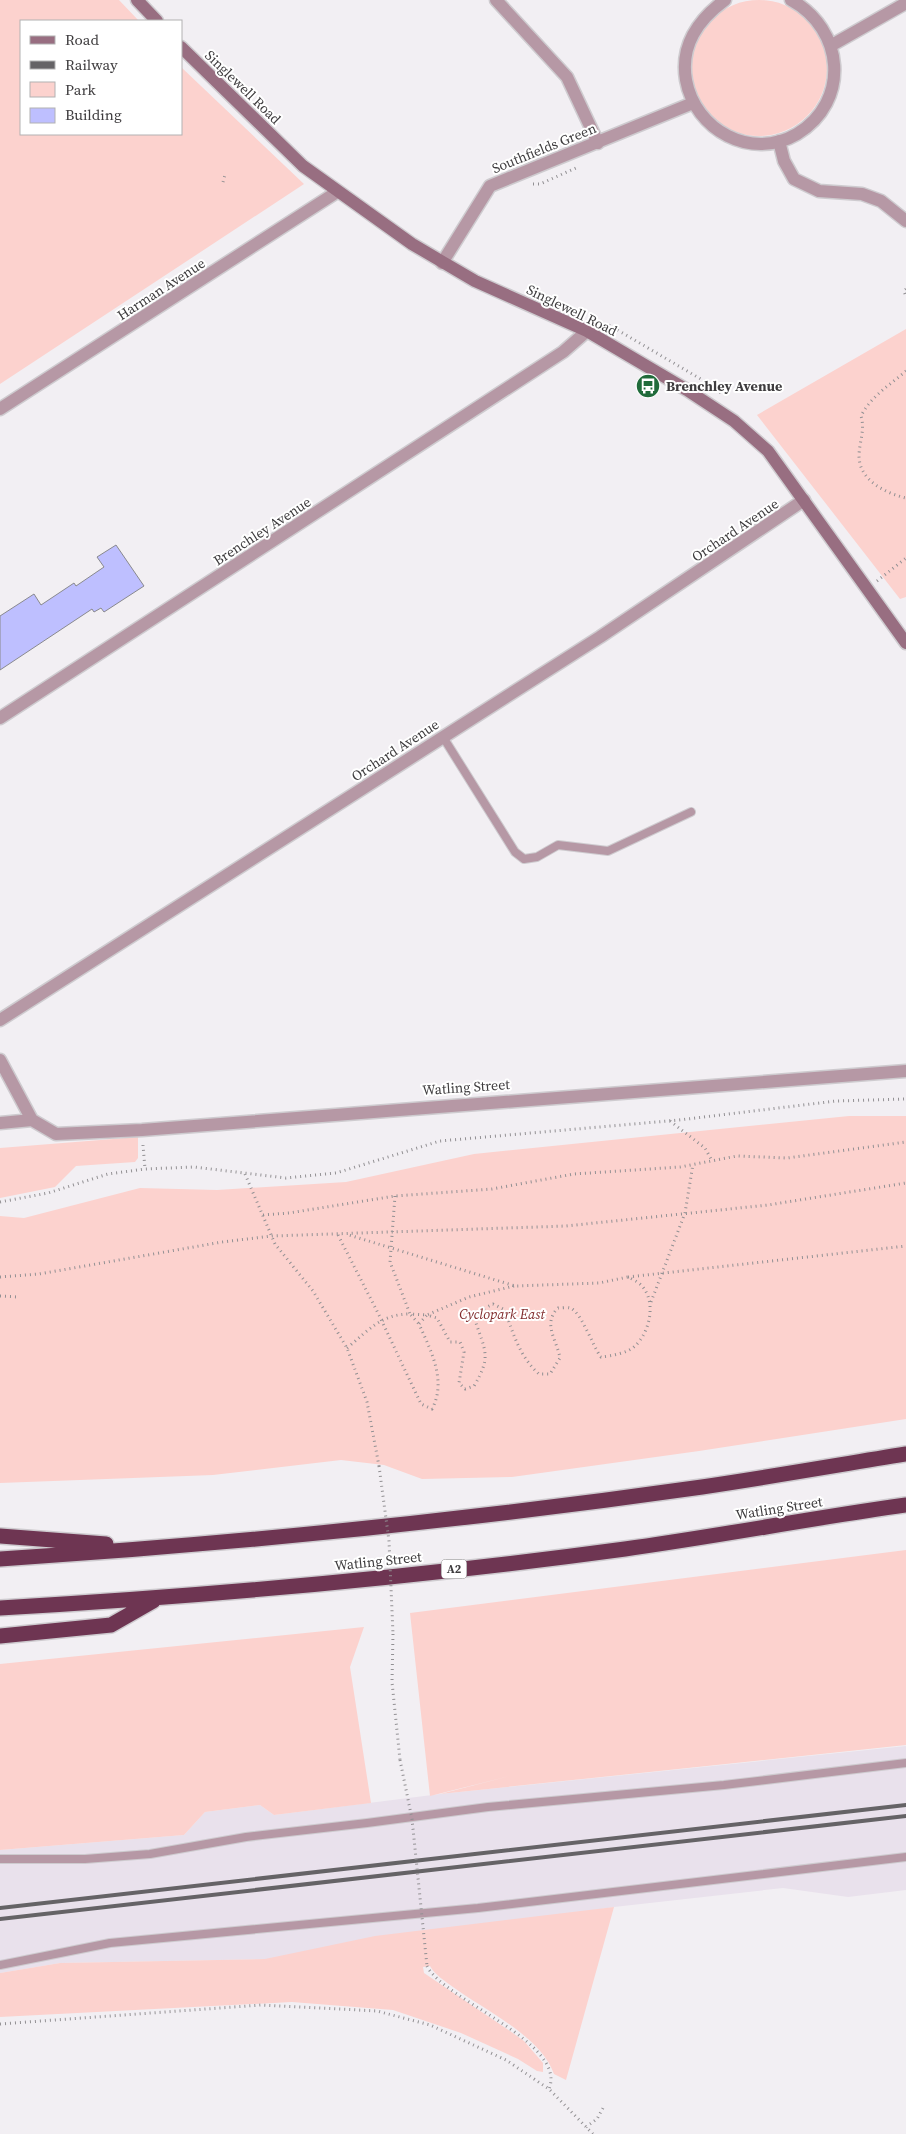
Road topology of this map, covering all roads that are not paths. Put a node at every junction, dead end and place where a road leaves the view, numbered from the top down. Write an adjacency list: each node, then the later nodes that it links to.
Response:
1 (136, 0): 6 (street)
2 (496, 0): 11 (street)
3 (725, 0): 9 (street)
4 (791, 0): 7 (street)
5 (906, 3): 7 (street)
6 (156, 20)
7 (832, 45): 10 (street)
8 (182, 48): 12 (street, Singlewell Road)
9 (693, 103): 10 (street); 11 (street, Southfields Green)
10 (779, 141): 13 (street)
11 (598, 144): 14 (street, Southfields Green)
12 (337, 192): 14 (street, Singlewell Road); 16 (street, Harman Avenue)
13 (906, 221)
14 (442, 263): 15 (street, Singlewell Road)
15 (587, 331): 17 (street, Singlewell Road); 19 (street, Brenchley Avenue)
16 (0, 409)
17 (804, 500): 18 (street, Singlewell Road); 20 (street, Orchard Avenue)
18 (906, 643)
19 (0, 718)
20 (443, 737): 21 (lane); 22 (street, Orchard Avenue)
21 (691, 812)
22 (0, 1020)
23 (0, 1060): 25 (street)
24 (906, 1071): 25 (street, Watling Street)
25 (32, 1120): 26 (street)
26 (0, 1123)
27 (906, 1454): 30 (highway)
28 (906, 1505): 32 (highway, Watling Street / A2)
29 (0, 1536): 30 (highway)
30 (162, 1548): 31 (highway)
31 (0, 1559)
32 (157, 1599): 33 (highway, Watling Street / A2); 34 (highway)
33 (0, 1608)
34 (0, 1636)
35 (906, 1763): 37 (lane)
36 (906, 1857): 38 (lane)
37 (0, 1859)
38 (0, 1965)

